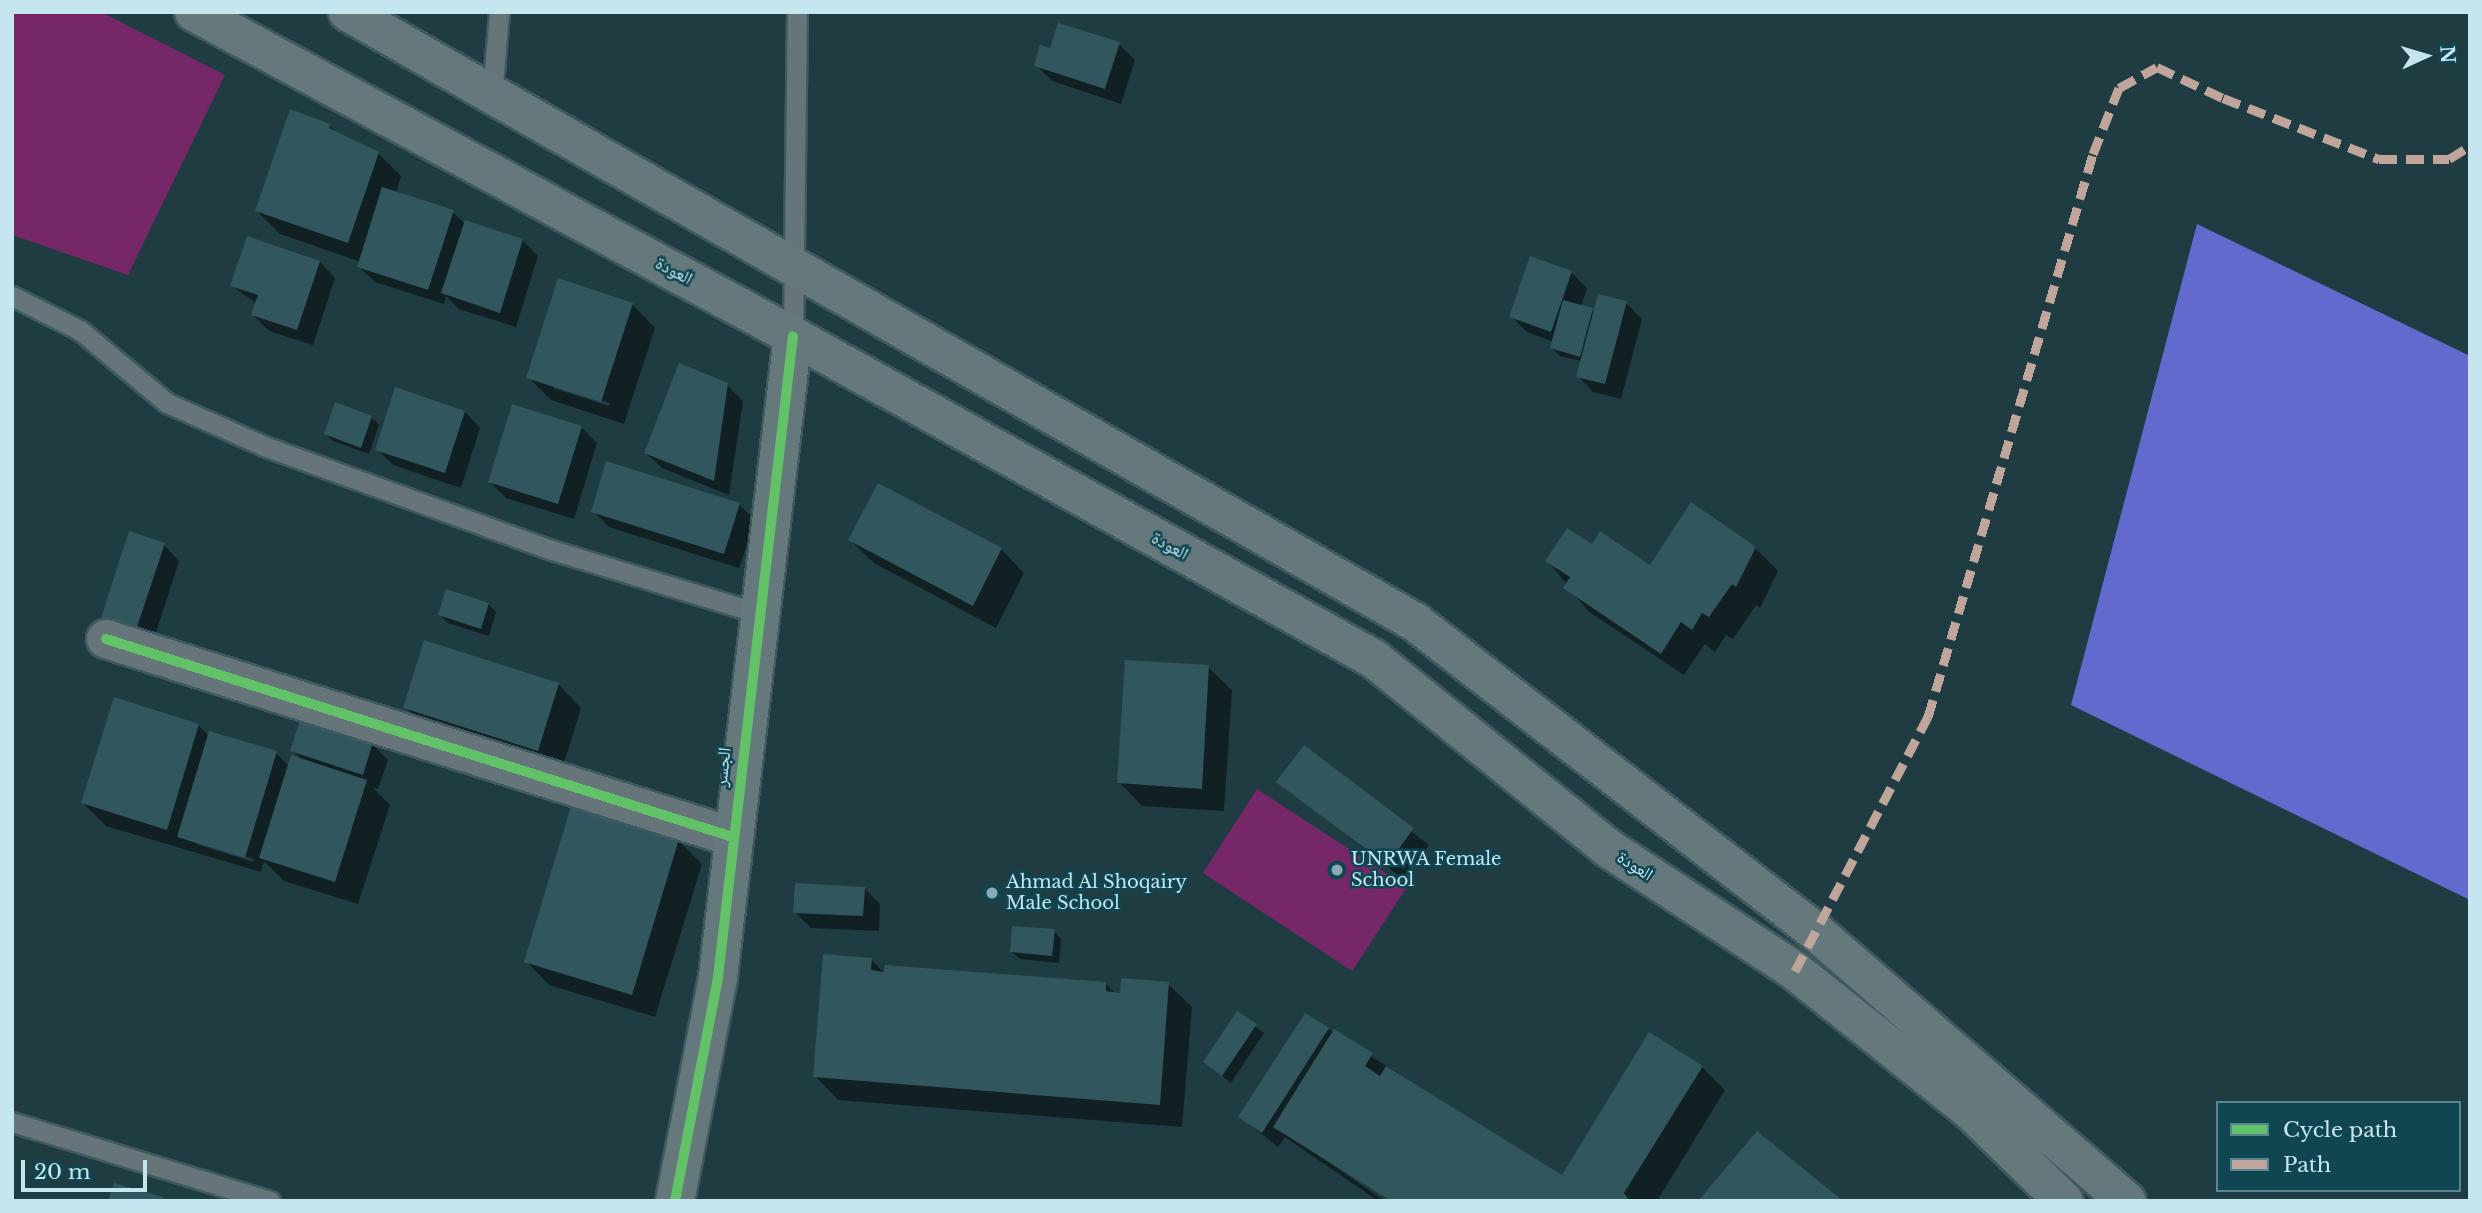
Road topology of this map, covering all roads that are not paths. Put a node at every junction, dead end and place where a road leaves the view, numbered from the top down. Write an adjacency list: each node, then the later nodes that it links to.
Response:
1 (194, 12): 8 (main road, العودة)
2 (348, 12): 5 (main road)
3 (499, 12): 5 (lane)
4 (797, 12): 6 (lane)
5 (492, 96): 6 (main road)
6 (793, 266): 8 (lane); 16 (main road)
7 (12, 296): 9 (lane)
8 (793, 336): 9 (main road, الجسر); 15 (main road, العودة)
9 (761, 614): 11 (main road, الجسر)
10 (106, 639): 11 (street)
11 (733, 837): 14 (main road, الجسر)
12 (12, 1122): 13 (lane)
13 (270, 1201)
14 (675, 1201)
15 (2064, 1201)
16 (2127, 1201)

